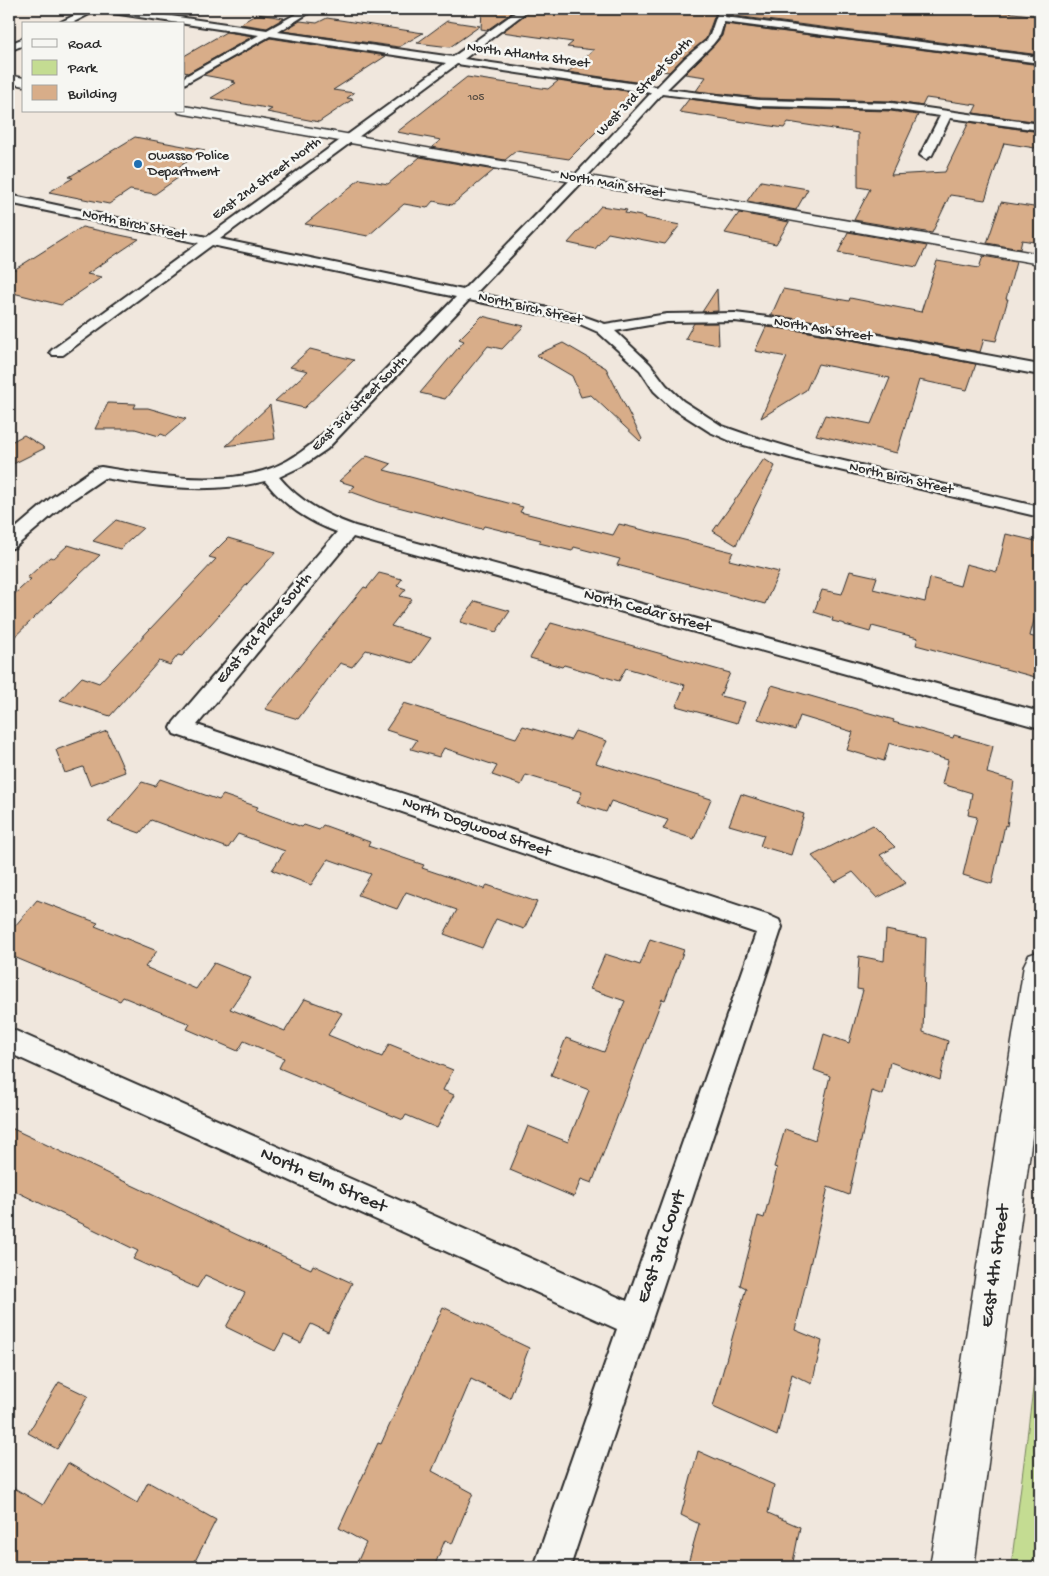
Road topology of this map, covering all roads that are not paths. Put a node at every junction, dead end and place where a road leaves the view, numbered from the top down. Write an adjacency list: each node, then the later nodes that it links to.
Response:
1 (94, 9): 6 (street)
2 (106, 9): 7 (street, North Atlanta Street)
3 (311, 9): 7 (street)
4 (526, 9): 11 (street, East 2nd Street North)
5 (722, 14): 10 (street); 15 (street, West 3rd Street South)
6 (66, 22)
7 (269, 33): 11 (street, North Atlanta Street); 13 (street)
8 (22, 42): 9 (street)
9 (9, 48)
10 (1040, 60)
11 (455, 61): 15 (street, North Atlanta Street); 19 (street, East 2nd Street North)
12 (9, 79): 14 (main road)
13 (185, 80)
14 (22, 82)
15 (658, 91): 17 (street, North Atlanta Street); 21 (street, West 3rd Street South)
16 (185, 110): 19 (main road, North Main Street)
17 (947, 113): 18 (street, North Atlanta Street); 20 (street)
18 (1040, 126)
19 (350, 139): 21 (main road, North Main Street); 23 (street, East 2nd Street North)
20 (926, 154)
21 (578, 179): 24 (main road, North Main Street); 25 (street, East 3rd Street South)
22 (9, 199): 23 (street, North Birch Street)
23 (211, 240): 25 (street, North Birch Street); 27 (street, East 2nd Street North)
24 (1040, 259)
25 (468, 294): 26 (street, North Birch Street); 29 (street, East 3rd Street South)
26 (603, 329): 28 (street, North Ash Street); 30 (street, North Birch Street)
27 (58, 352)
28 (1040, 370)
29 (269, 475): 31 (street, North Cedar Street); 32 (street, East 3rd Street South)
30 (1040, 512)
31 (349, 530): 33 (street, North Cedar Street); 34 (street, East 3rd Place South)
32 (9, 543)
33 (1040, 720)
34 (182, 728): 35 (street, North Dogwood Street)
35 (770, 927): 39 (street, East 3rd Court)
36 (1040, 965): 38 (main road, East 4th Street)
37 (9, 1040): 39 (street, North Elm Street)
38 (1032, 1079): 41 (main road, East 4th Street)
39 (636, 1322): 40 (street, East 3rd Court)
40 (552, 1567)
41 (952, 1567)

